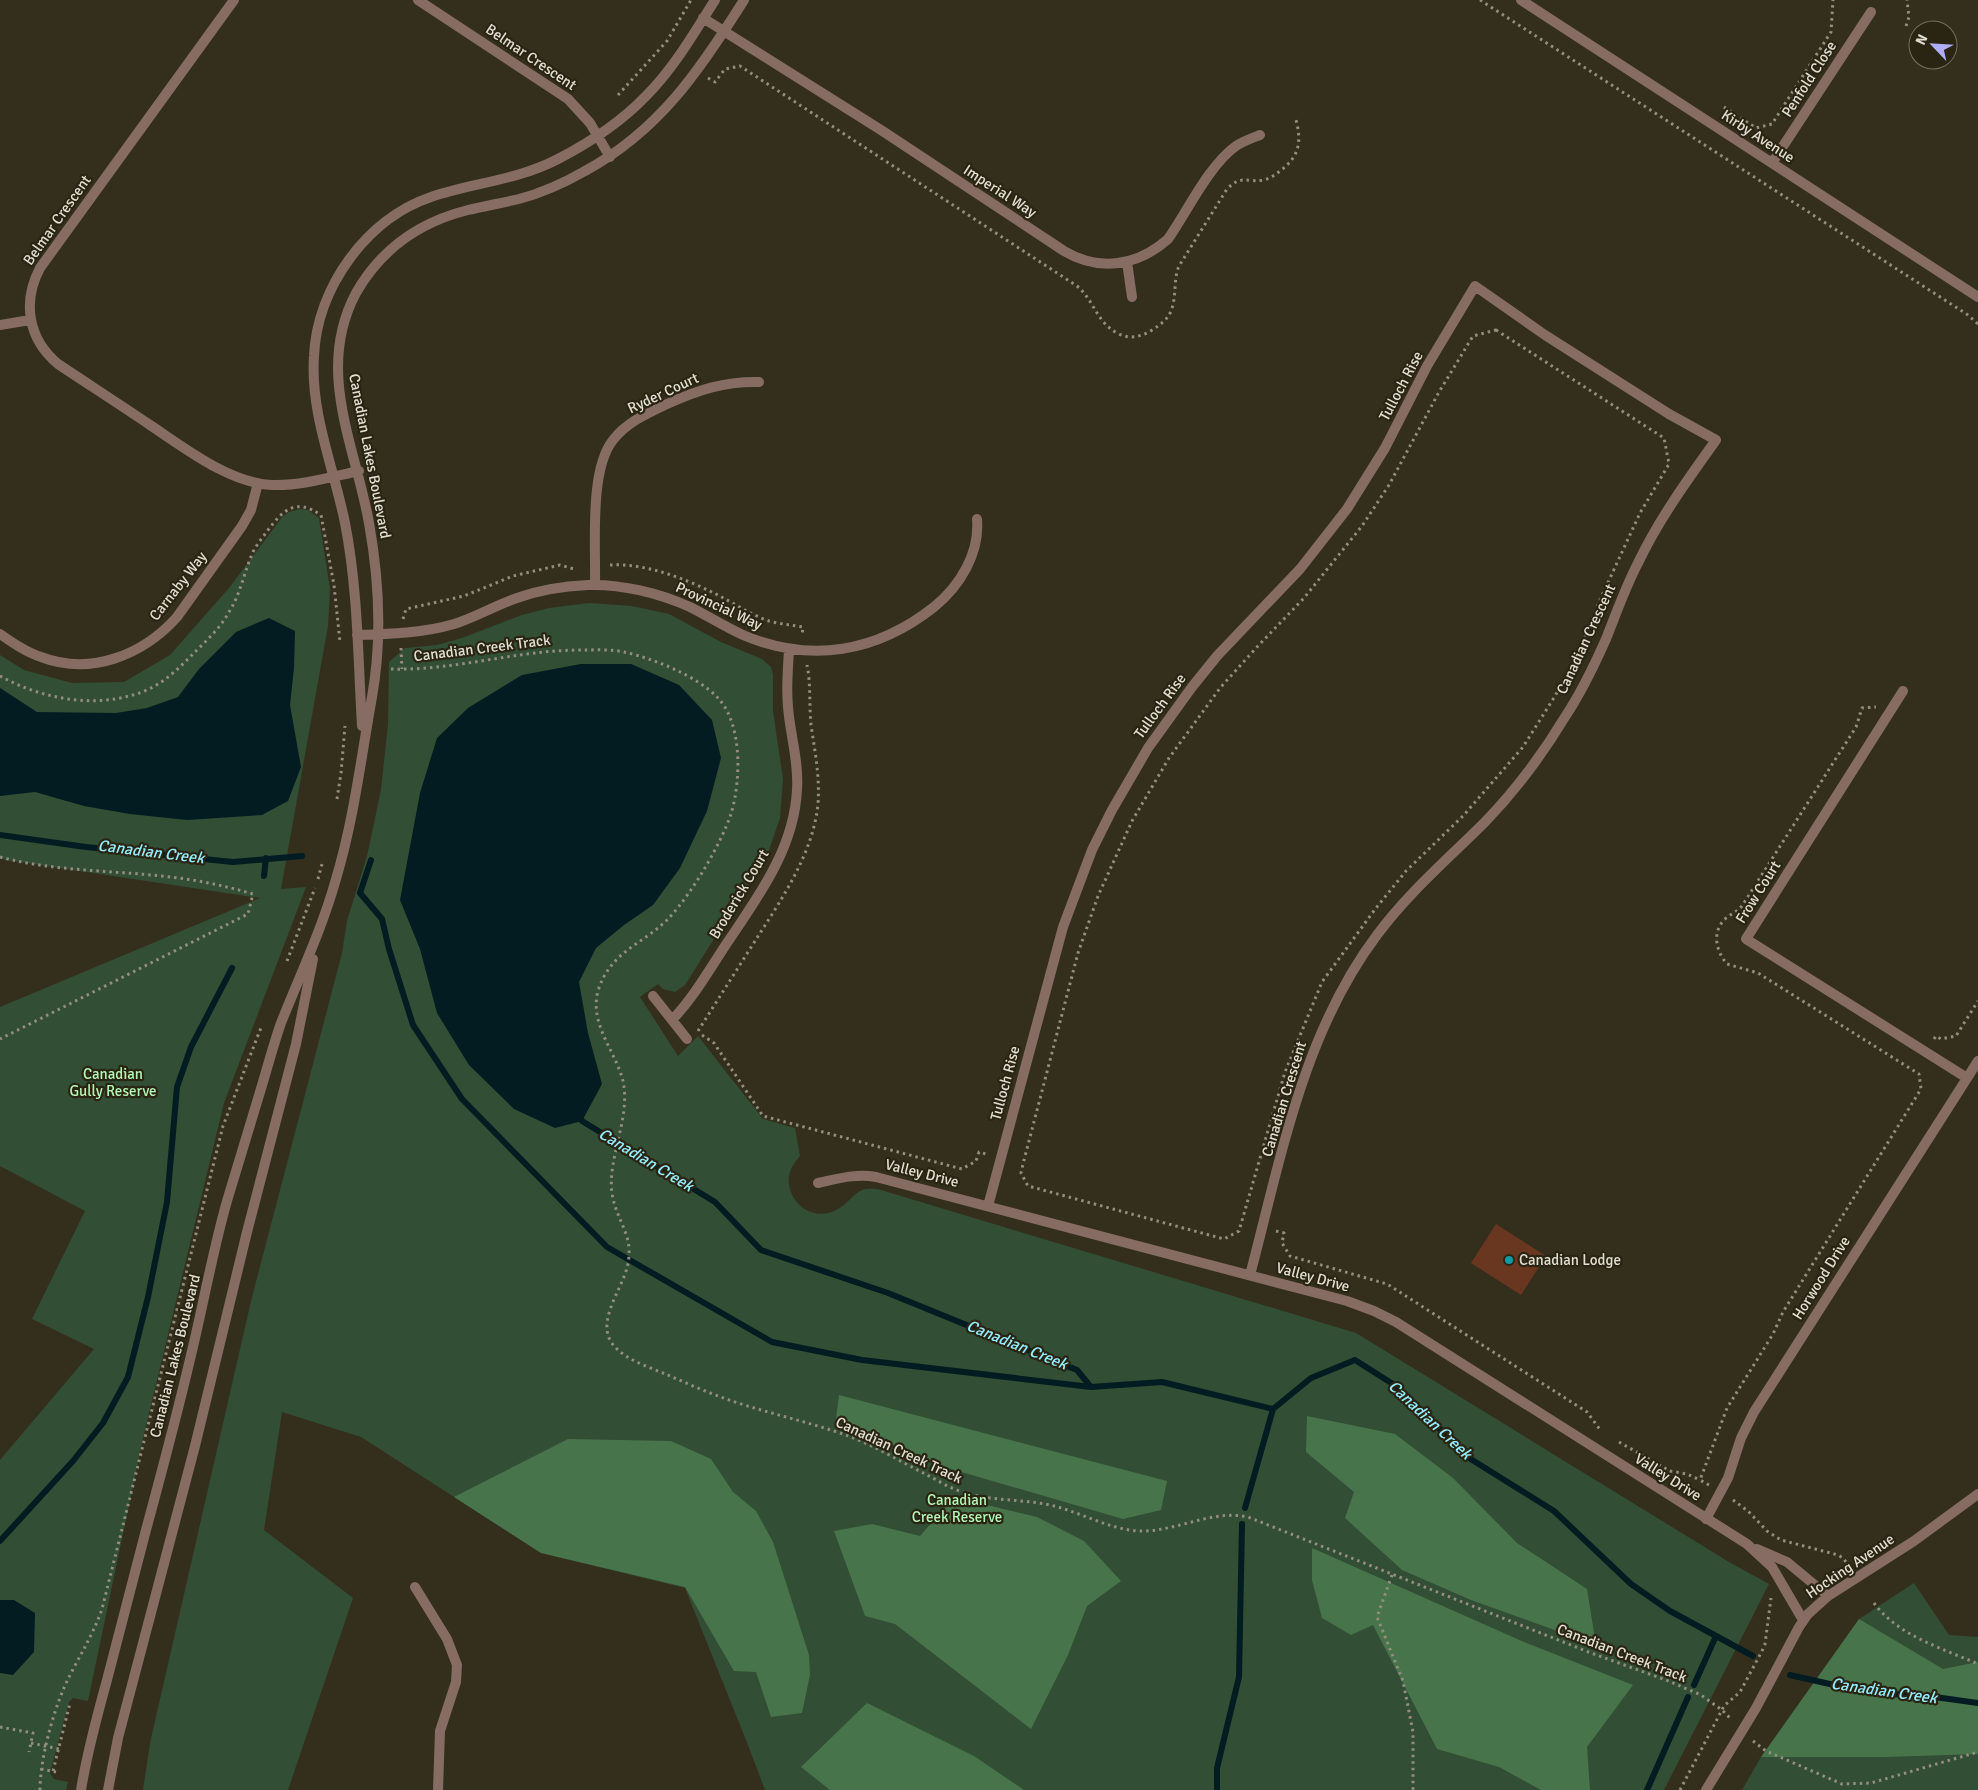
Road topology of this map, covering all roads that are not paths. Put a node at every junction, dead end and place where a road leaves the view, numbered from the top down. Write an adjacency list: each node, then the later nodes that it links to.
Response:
1 (234, 0): 17 (street, Belmar Crescent)
2 (418, 0): 10 (street, Belmar Crescent)
3 (715, 0): 7 (street, Canadian Lakes Boulevard)
4 (744, 0): 8 (street, Canadian Lakes Boulevard)
5 (1521, 0): 12 (street, Kirby Avenue)
6 (1871, 12): 12 (street, Penfold Close)
7 (703, 18): 8 (street, Imperial Way); 10 (street, Canadian Lakes Boulevard)
8 (725, 31): 11 (street, Canadian Lakes Boulevard); 13 (street, Imperial Way)
9 (1260, 135): 13 (street, Imperial Way)
10 (598, 136): 11 (street, Belmar Crescent); 21 (street, Canadian Lakes Boulevard)
11 (610, 156): 20 (street, Canadian Lakes Boulevard)
12 (1772, 163): 15 (street, Kirby Avenue)
13 (1127, 262): 16 (street)
14 (1475, 286): 38 (street, Tulloch Rise); 39 (street, Canadian Crescent)
15 (1978, 296)
16 (1132, 297)
17 (30, 320): 18 (street); 22 (street, Belmar Crescent)
18 (0, 325)
19 (759, 382): 24 (street, Ryder Court)
20 (359, 471): 21 (street, Belmar Crescent); 26 (street, Canadian Lakes Boulevard)
21 (334, 476): 22 (street, Belmar Crescent); 27 (street, Canadian Lakes Boulevard)
22 (258, 483): 25 (street, Carnaby Way)
23 (977, 519): 28 (street, Provincial Way)
24 (595, 585): 26 (street, Provincial Way); 28 (street, Provincial Way)
25 (0, 634)
26 (378, 634): 27 (street, Provincial Way); 30 (street, Canadian Lakes Boulevard)
27 (357, 635): 30 (street, Canadian Lakes Boulevard)
28 (789, 650): 33 (street, Broderick Court)
29 (1903, 692): 36 (street, Frow Court)
30 (363, 742): 31 (street, Canadian Lakes Boulevard)
31 (318, 936): 46 (street, Canadian Lakes Boulevard); 47 (street, Canadian Lakes Boulevard)
32 (653, 996): 33 (street)
33 (672, 1020): 34 (street)
34 (687, 1039)
35 (1978, 1061): 36 (street, Horwood Drive)
36 (1967, 1078): 41 (street, Horwood Drive)
37 (818, 1183): 38 (street, Valley Drive)
38 (988, 1206): 39 (street, Valley Drive)
39 (1250, 1275): 41 (street, Valley Drive)
40 (1978, 1494): 44 (street, Hocking Avenue)
41 (1706, 1519): 42 (street, Valley Drive)
42 (1747, 1544): 44 (street, Valley Drive); 45 (street, Valley Drive)
43 (415, 1587): 48 (street)
44 (1828, 1596): 45 (street, Hocking Avenue)
45 (1803, 1620): 49 (street, Hocking Avenue)
46 (81, 1790)
47 (108, 1790)
48 (438, 1790)
49 (1706, 1790)

